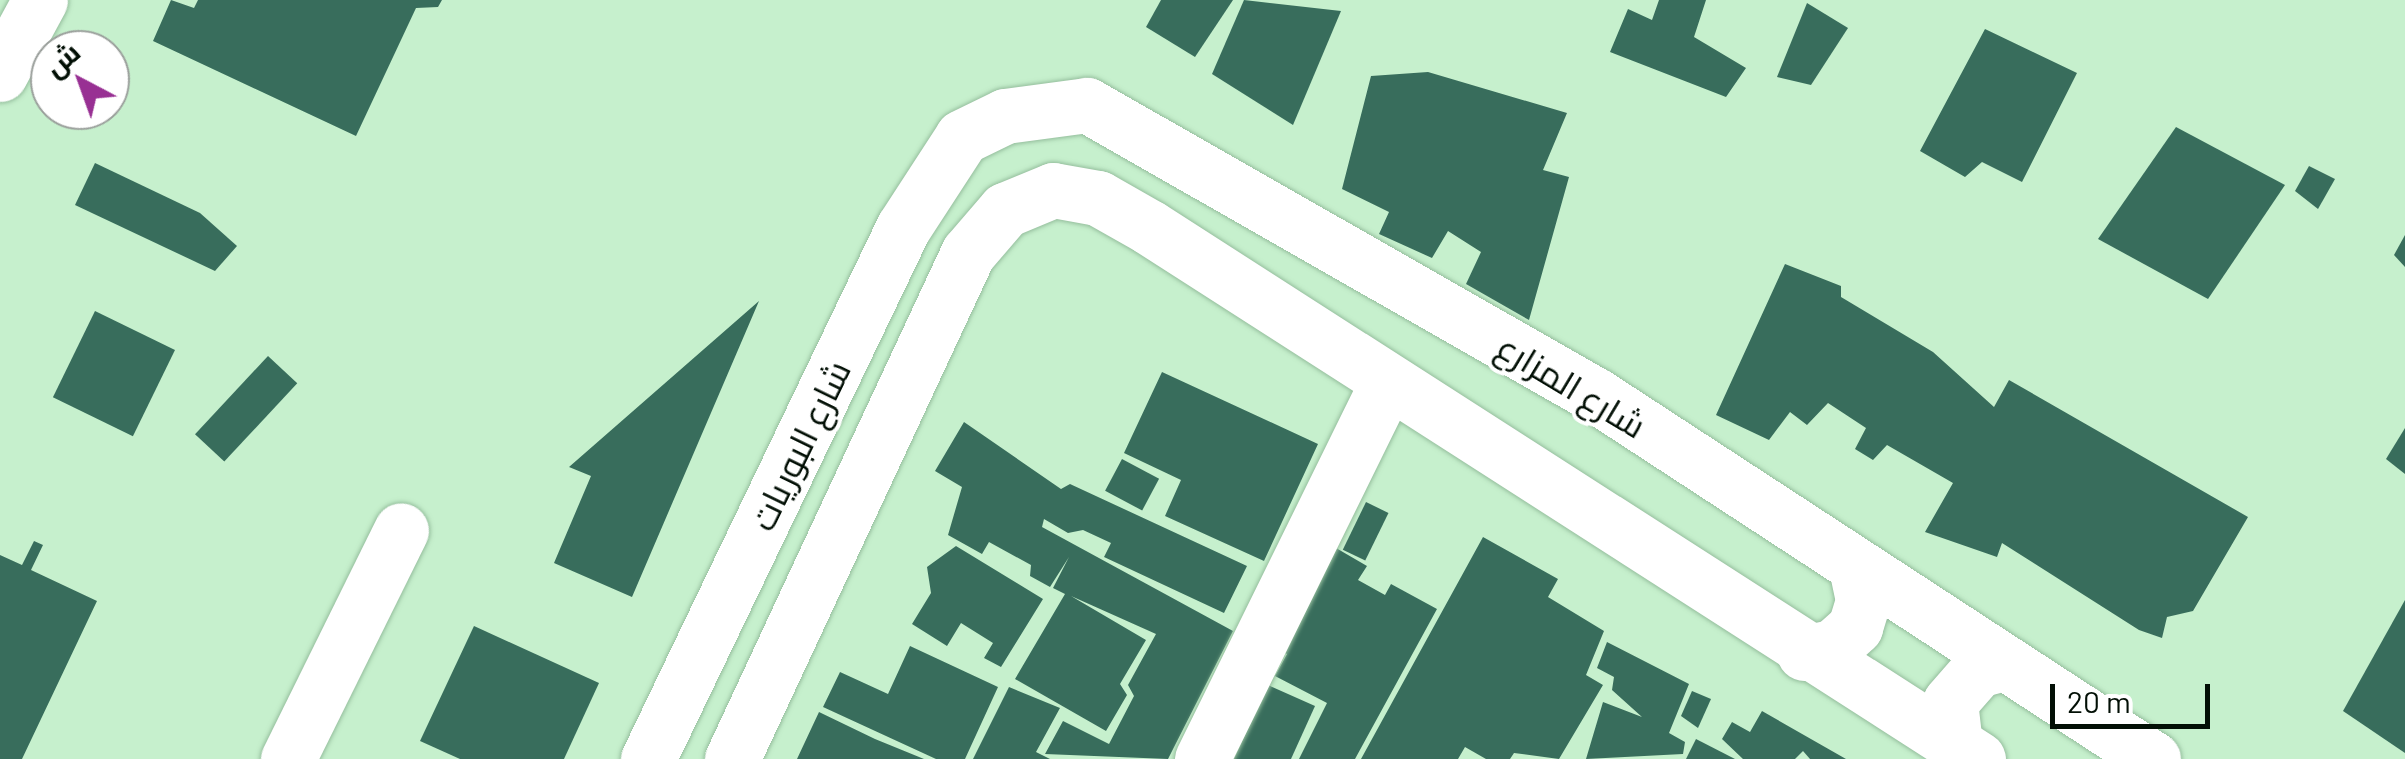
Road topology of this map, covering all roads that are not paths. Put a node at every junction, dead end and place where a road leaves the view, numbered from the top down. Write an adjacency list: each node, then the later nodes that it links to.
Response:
1 (40, 0): 2 (street)
2 (0, 74)
3 (962, 137): 6 (street, شارع البوريات); 8 (street, شارع المزارع)
4 (1388, 381): 7 (street, شارع البوريات); 9 (street); 16 (street)
5 (401, 530): 14 (street)
6 (752, 542): 7 (street); 11 (street, شارع البوريات)
7 (824, 562): 12 (street, شارع البوريات)
8 (1857, 572): 9 (street); 10 (street, شارع المزارع)
9 (1804, 654): 13 (street)
10 (2000, 664): 13 (street); 17 (street, شارع المزارع)
11 (681, 691): 12 (street); 15 (street, شارع البوريات)
12 (743, 736)
13 (1966, 752)
14 (288, 759)
15 (648, 759)
16 (1202, 759)
17 (2152, 759)

